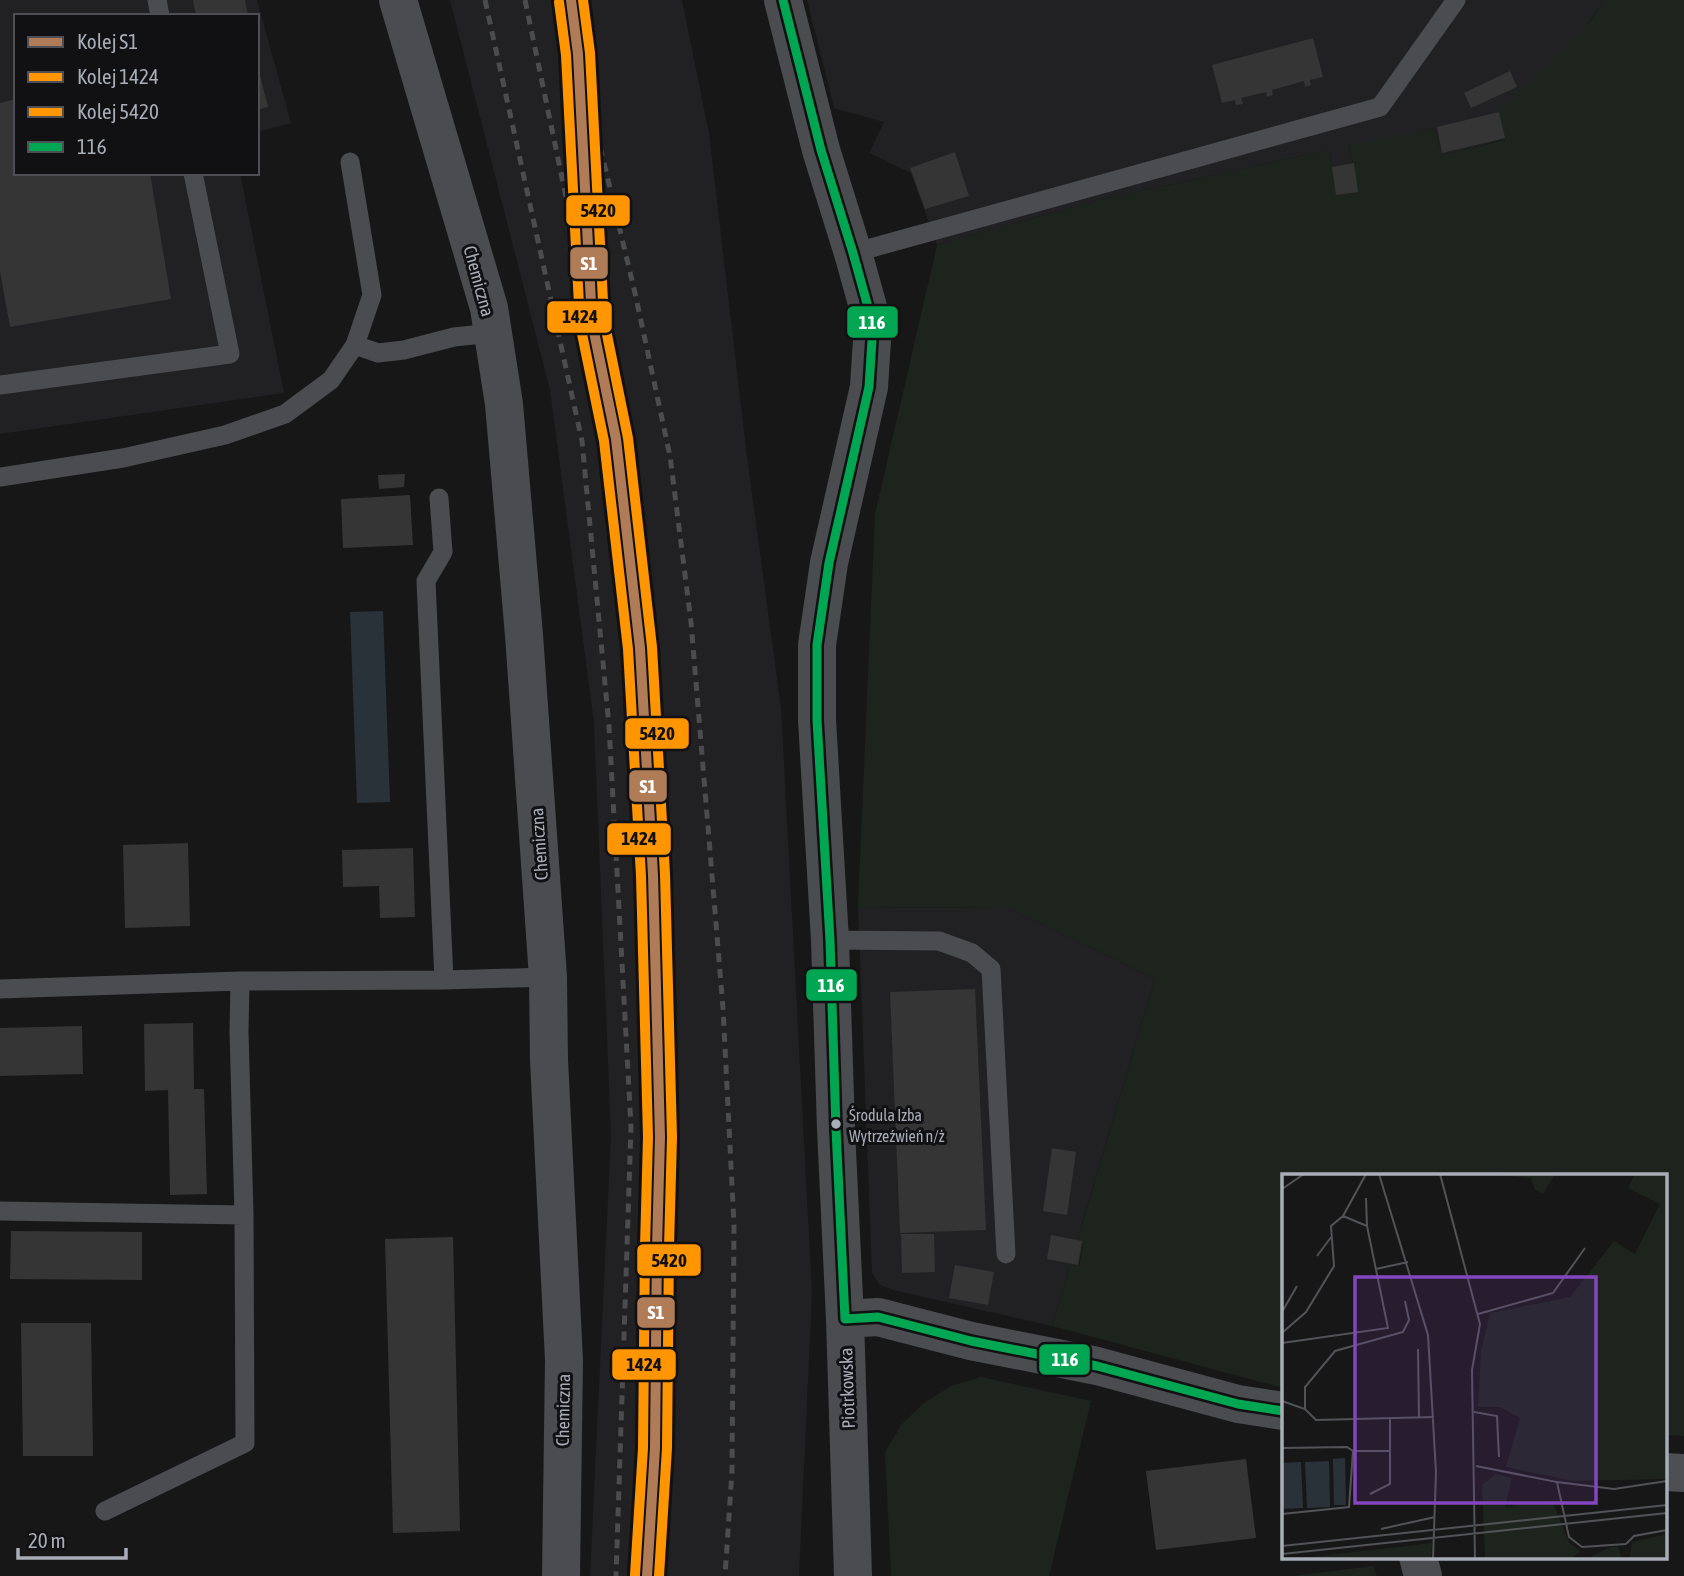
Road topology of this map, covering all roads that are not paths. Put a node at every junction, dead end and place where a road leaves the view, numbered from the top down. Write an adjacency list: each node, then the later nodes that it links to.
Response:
1 (398, 0): 7 (street, Chemiczna)
2 (783, 0): 6 (street, Piotrkowska)
3 (1456, 0): 6 (lane)
4 (350, 162): 8 (lane)
5 (193, 175): 9 (lane)
6 (853, 253): 12 (street, Piotrkowska)
7 (492, 333): 8 (lane); 13 (street, Chemiczna)
8 (355, 345): 10 (lane)
9 (0, 385)
10 (0, 477)
11 (439, 498): 14 (lane)
12 (830, 940): 19 (lane); 20 (street, Piotrkowska)
13 (548, 977): 14 (lane); 26 (street, Chemiczna)
14 (444, 980): 15 (lane)
15 (240, 981): 16 (lane); 18 (lane)
16 (0, 989)
17 (0, 1211): 18 (lane)
18 (244, 1215): 24 (lane)
19 (1006, 1254)
20 (845, 1319): 21 (street); 27 (street, Piotrkowska)
21 (1282, 1411)
22 (1666, 1472): 23 (main road)
23 (1684, 1474)
24 (105, 1511)
25 (1419, 1558): 28 (street)
26 (561, 1576)
27 (853, 1576)
28 (1423, 1576)

